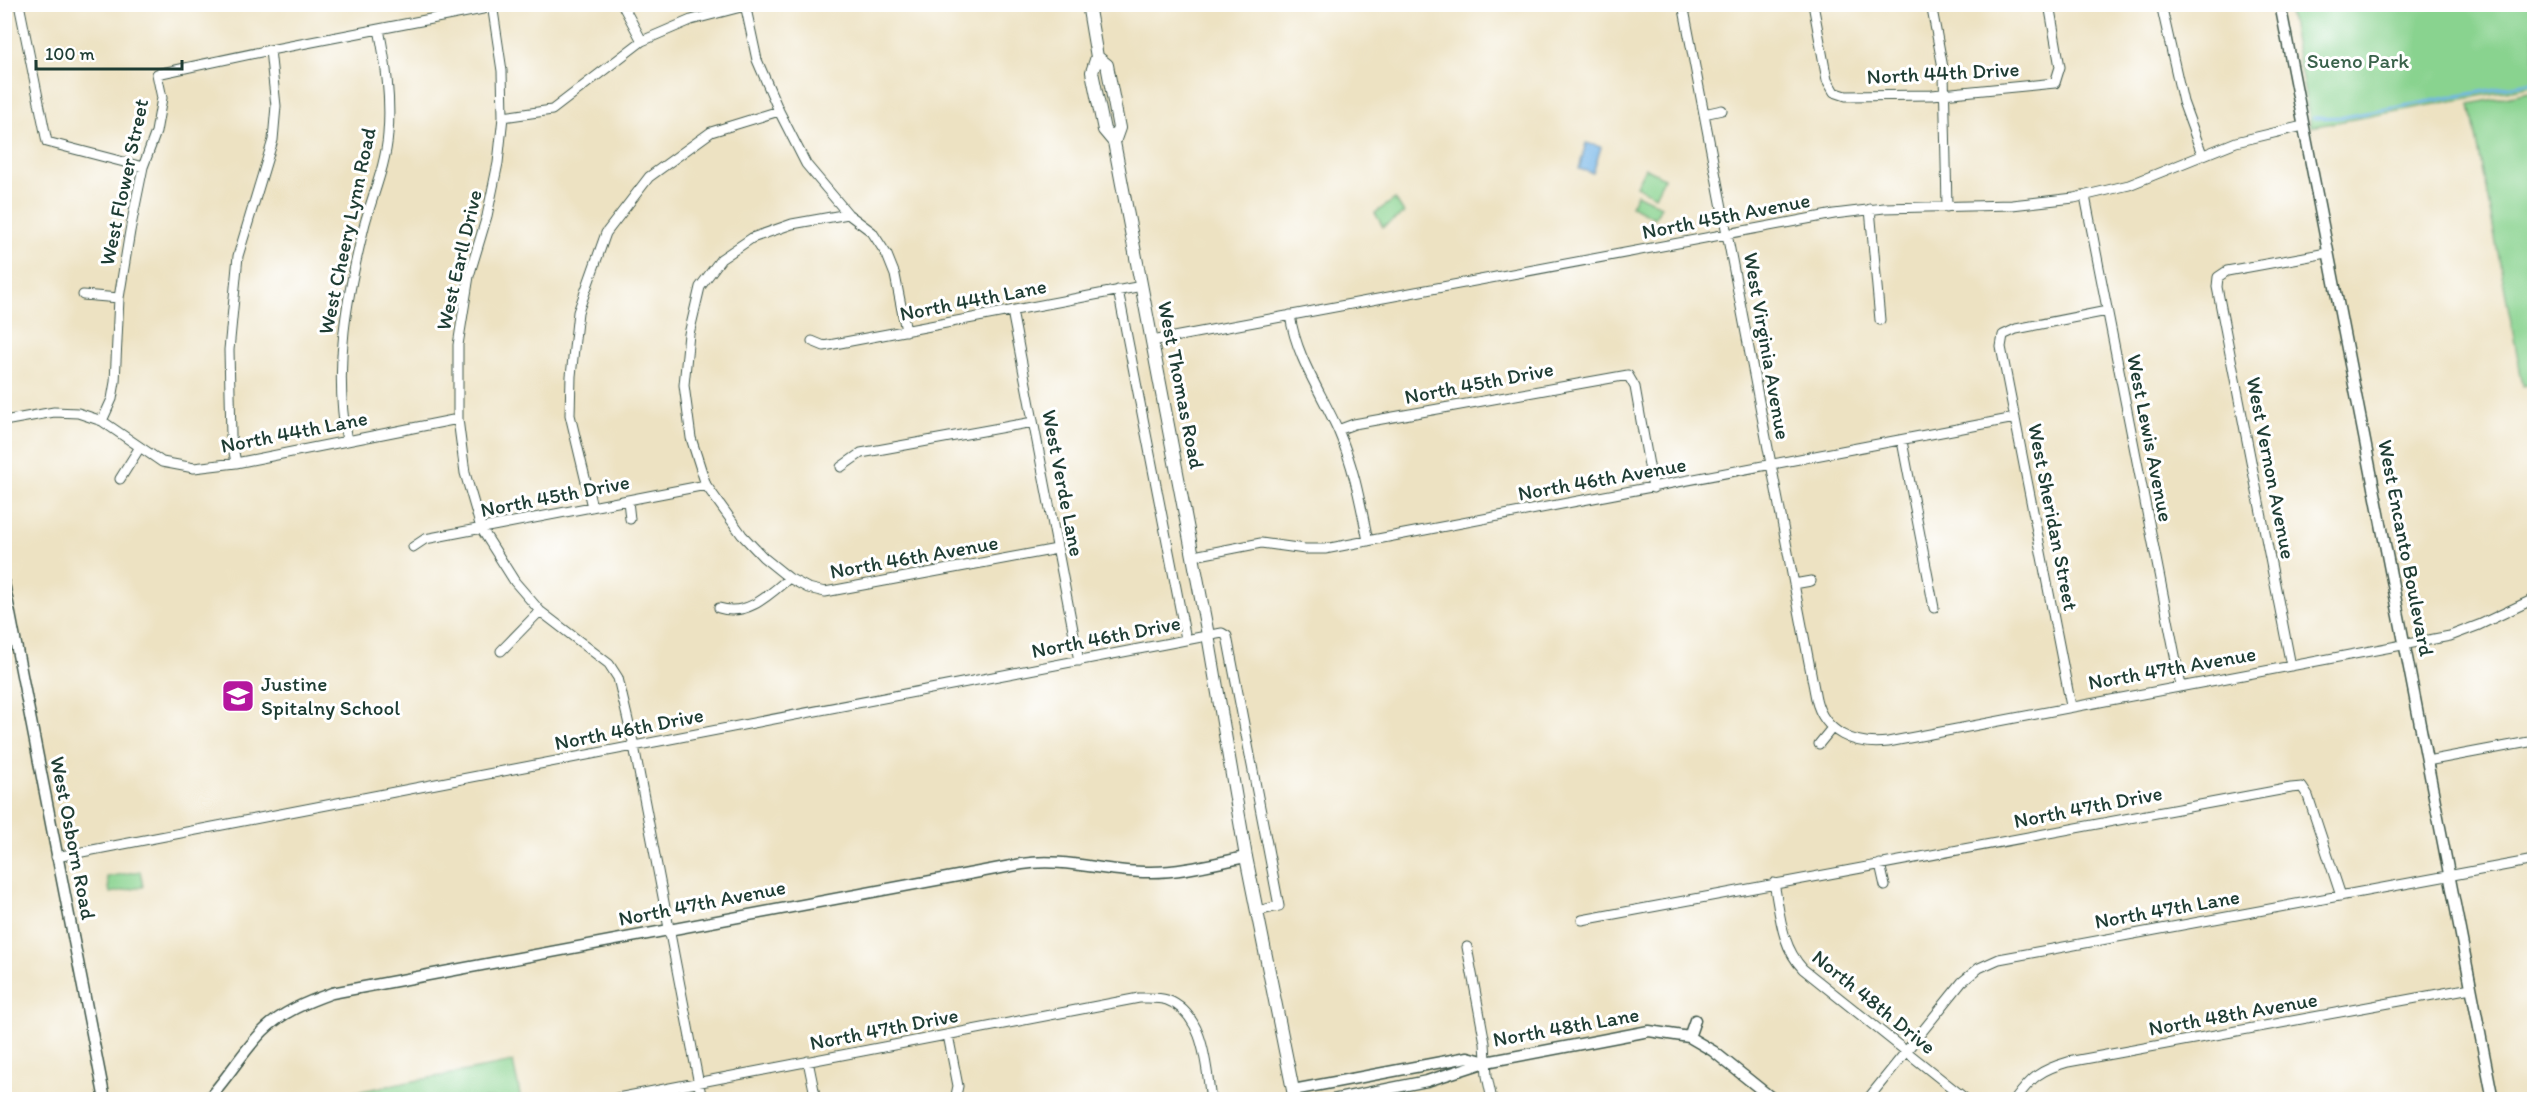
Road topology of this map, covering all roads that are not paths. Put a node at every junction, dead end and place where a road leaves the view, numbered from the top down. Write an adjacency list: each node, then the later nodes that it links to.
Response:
1 (19, 4): 22 (street)
2 (622, 4): 13 (street)
3 (1088, 4): 29 (main road, West Thomas Road)
4 (1683, 4): 18 (street, West Virginia Avenue)
5 (1813, 4): 15 (street, North 44th Drive)
6 (1931, 4): 15 (street)
7 (2049, 4): 15 (street, North 44th Drive)
8 (2161, 4): 21 (street)
9 (2280, 4): 20 (street, West Encanto Boulevard)
10 (745, 5): 13 (street); 17 (street)
11 (493, 6): 12 (street); 19 (street, West Earll Drive)
12 (379, 29): 14 (street); 46 (street, West Cheery Lynn Road)
13 (642, 41): 19 (street)
14 (270, 50): 22 (street, West Flower Street); 49 (street)
15 (1945, 94): 24 (street)
16 (1722, 110): 18 (street)
17 (779, 111): 26 (street); 56 (street)
18 (1704, 114): 27 (street, West Virginia Avenue)
19 (503, 117): 41 (street, West Earll Drive)
20 (2303, 126): 21 (street, North 45th Avenue); 28 (street, West Encanto Boulevard)
21 (2202, 154): 23 (street, North 45th Avenue)
22 (143, 167): 32 (street, West Flower Street)
23 (2085, 196): 24 (street, North 45th Avenue); 34 (street, West Lewis Avenue)
24 (1947, 207): 25 (street, North 45th Avenue)
25 (1870, 209): 27 (street, North 45th Avenue); 36 (street)
26 (848, 214): 37 (street); 53 (street, North 46th Avenue)
27 (1728, 235): 35 (street, North 45th Avenue); 50 (street, West Virginia Avenue)
28 (2327, 253): 73 (street, West Encanto Boulevard); 76 (street, West Vernon Avenue)
29 (1142, 286): 30 (street, North 44th Lane); 39 (main road, West Thomas Road)
30 (1118, 290): 33 (street, North 44th Lane); 72 (street, West Thomas Road)
31 (83, 295): 32 (street, West Flower Street)
32 (118, 298): 43 (street, West Flower Street)
33 (1012, 311): 37 (street, North 44th Lane); 44 (street, West Verde Lane)
34 (2107, 311): 40 (street, West Sheridan Street); 77 (street, West Lewis Avenue)
35 (1290, 315): 39 (street, North 45th Avenue); 45 (street)
36 (1880, 320)
37 (906, 331): 38 (street, North 44th Lane)
38 (812, 341)
39 (1152, 341): 62 (main road, West Thomas Road)
40 (2015, 418): 47 (street, North 46th Avenue); 78 (street, West Sheridan Street)
41 (458, 419): 46 (street, North 44th Lane); 58 (street, West Earll Drive)
42 (4, 421): 43 (street, North 44th Lane)
43 (102, 421): 48 (street, North 44th Lane)
44 (1033, 422): 51 (street); 61 (street, West Verde Lane)
45 (1338, 430): 54 (street, North 45th Drive); 59 (street)
46 (347, 441): 49 (street, North 44th Lane)
47 (1902, 441): 50 (street, North 46th Avenue); 69 (street)
48 (140, 447): 49 (street, North 44th Lane); 52 (street)
49 (237, 462)
50 (1771, 466): 54 (street, North 46th Avenue); 66 (street, West Virginia Avenue)
51 (841, 467)
52 (120, 479)
53 (706, 485): 55 (street, North 45th Drive); 63 (street, North 46th Avenue)
54 (1653, 488): 59 (street, North 46th Avenue)
55 (628, 501): 56 (street, North 45th Drive); 57 (street)
56 (592, 507): 58 (street, North 45th Drive)
57 (630, 519)
58 (481, 528): 60 (street, North 45th Drive); 70 (street, West Earll Drive)
59 (1368, 541): 62 (street, North 46th Avenue)
60 (414, 547)
61 (1057, 549): 63 (street, North 46th Avenue); 75 (street, West Verde Lane)
62 (1194, 556): 71 (main road, West Thomas Road)
63 (789, 578): 68 (street)
64 (1811, 581): 66 (street)
65 (4, 583): 84 (street, West Osborn Road)
66 (1794, 584): 79 (street, West Virginia Avenue)
67 (2535, 599): 73 (street, North 47th Avenue)
68 (719, 608)
69 (1934, 608)
70 (540, 611): 74 (street); 82 (street, West Earll Drive)
71 (1208, 635): 72 (street, North 46th Drive); 85 (main road, West Thomas Road); 92 (street)
72 (1186, 639): 75 (street, North 46th Drive)
73 (2404, 645): 76 (street, North 47th Avenue); 83 (street, West Encanto Boulevard)
74 (501, 651)
75 (1078, 661): 82 (street, North 46th Drive)
76 (2291, 666): 77 (street, North 47th Avenue)
77 (2181, 686): 78 (street, North 47th Avenue)
78 (2071, 706): 79 (street, North 47th Avenue)
79 (1832, 728): 81 (street)
80 (2535, 741): 83 (street)
81 (1819, 744)
82 (634, 746): 84 (street, North 46th Drive); 94 (street, West Earll Drive)
83 (2427, 761): 88 (street, West Encanto Boulevard)
84 (56, 857): 105 (street, West Osborn Road)
85 (1246, 857): 92 (main road, West Thomas Road); 94 (street, North 47th Avenue)
86 (2535, 860): 88 (street, North 47th Lane)
87 (1880, 864): 89 (street, North 47th Drive); 90 (street); 91 (street, North 47th Drive)
88 (2449, 876): 91 (street, North 47th Lane); 96 (street, West Encanto Boulevard)
89 (1774, 883): 93 (street, North 47th Drive); 100 (street, North 48th Drive)
90 (1885, 886)
91 (2341, 896): 100 (street, North 47th Lane)
92 (1257, 911): 104 (main road, West Thomas Road)
93 (1582, 920)
94 (669, 929): 103 (street, West Earll Drive); 106 (street, North 47th Avenue)
95 (1467, 947): 102 (street)
96 (2471, 988): 117 (street, North 48th Avenue); 118 (street, West Encanto Boulevard)
97 (1695, 1020): 99 (street)
98 (948, 1035): 101 (street, North 47th Drive); 110 (street); 111 (street, North 47th Drive)
99 (1689, 1036): 102 (street, North 48th Lane); 114 (street, North 48th Lane)
100 (1905, 1051): 115 (street, North 47th Lane); 116 (street, North 48th Drive)
101 (808, 1061): 103 (street, North 47th Drive); 109 (street)
102 (1486, 1062): 104 (street, North 48th Lane); 112 (street, North 48th Lane); 113 (street)
103 (699, 1082): 107 (street, North 47th Drive); 108 (street, West Earll Drive)
104 (1294, 1095)
105 (105, 1100)
106 (207, 1100)
107 (608, 1100)
108 (702, 1100)
109 (816, 1100)
110 (955, 1100)
111 (1211, 1100)
112 (1332, 1100)
113 (1492, 1100)
114 (1774, 1100)
115 (1867, 1100)
116 (1967, 1100)
117 (2015, 1100)
118 (2493, 1100)

